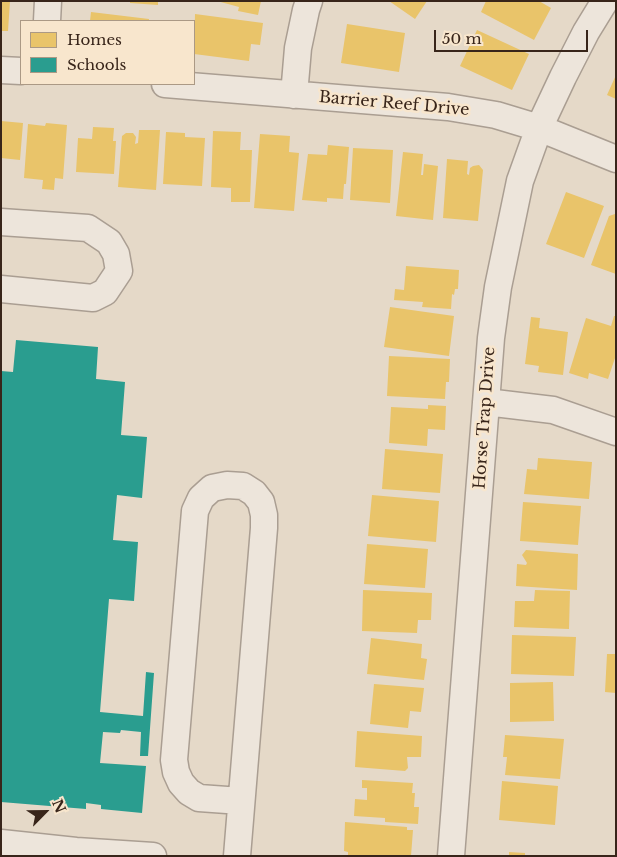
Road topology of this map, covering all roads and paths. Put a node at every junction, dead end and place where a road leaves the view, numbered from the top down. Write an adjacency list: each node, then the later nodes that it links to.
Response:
1 (48, 1): 4 (street)
2 (309, 1): 8 (street)
3 (605, 1): 9 (street, Horse Trap Drive)
4 (47, 20)
5 (1, 70): 6 (street)
6 (20, 72)
7 (176, 85): 8 (street, Barrier Reef Drive)
8 (294, 96): 9 (street, Barrier Reef Drive)
9 (539, 128): 10 (street, Barrier Reef Drive); 13 (street, Horse Trap Drive)
10 (616, 159)
11 (1, 222): 12 (street)
12 (1, 289)
13 (486, 402): 14 (street); 19 (street, Horse Trap Drive)
14 (616, 432)
15 (241, 801): 15 (street); 18 (street)
16 (1, 843): 17 (street)
17 (153, 856)
18 (238, 856)
19 (450, 856)

